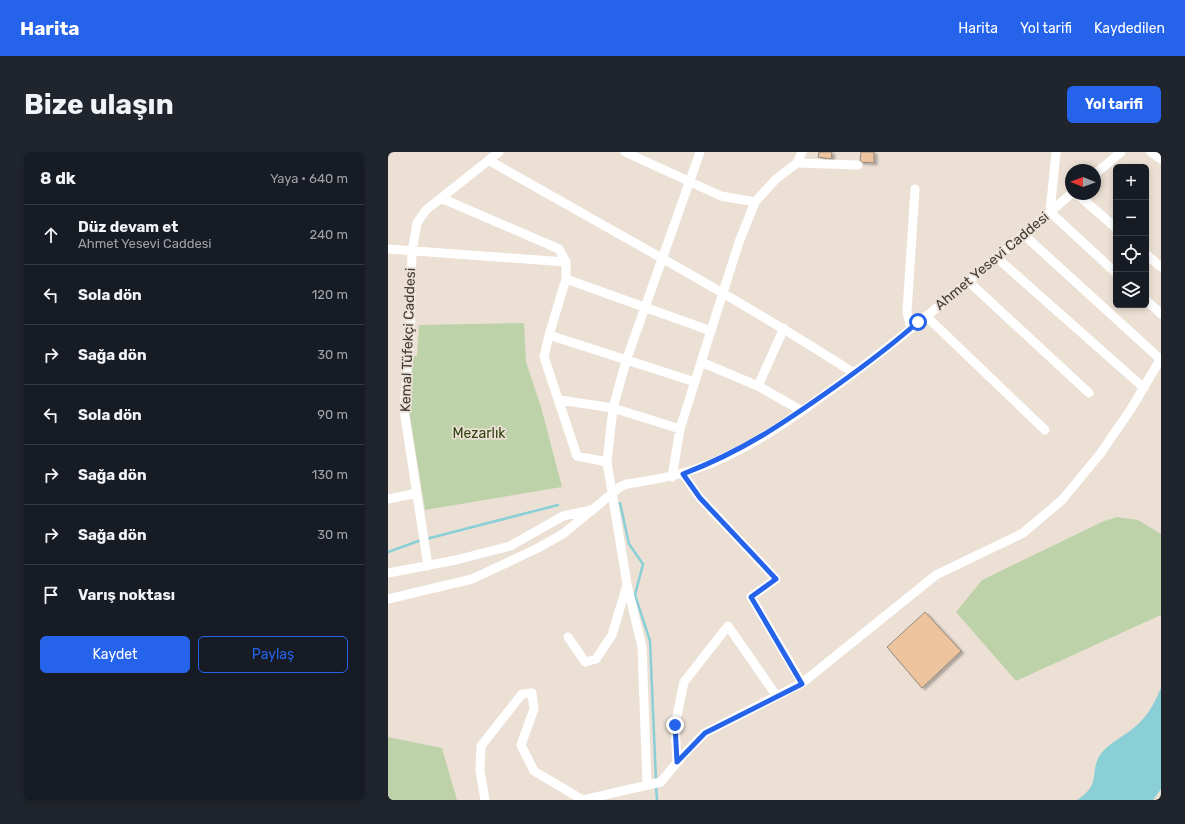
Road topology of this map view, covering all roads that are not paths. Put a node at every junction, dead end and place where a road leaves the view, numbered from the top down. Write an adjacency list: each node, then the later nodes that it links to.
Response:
1 (500, 152): 9 (street, Kemal Tüfekçi Caddesi)
2 (624, 152): 13 (street)
3 (700, 152): 13 (street)
4 (802, 152): 10 (street)
5 (1056, 152): 19 (street)
6 (1121, 152): 12 (street)
7 (1151, 152): 8 (street)
8 (1161, 159)
9 (490, 161): 15 (street, Kemal Tüfekçi Caddesi); 26 (street)
10 (797, 162): 11 (street); 18 (street)
11 (858, 164)
12 (1101, 169)
13 (689, 182): 18 (street); 26 (street)
14 (914, 189): 38 (street)
15 (441, 198): 23 (street, Kemal Tüfekçi Caddesi); 27 (street)
16 (1065, 199): 19 (street, Ahmet Yesevi Caddesi)
17 (1084, 200): 20 (street)
18 (754, 202): 32 (street)
19 (1050, 212): 21 (street, Ahmet Yesevi Caddesi); 29 (street)
20 (1113, 225)
21 (1023, 234): 24 (street, Ahmet Yesevi Caddesi); 41 (street)
22 (388, 249): 23 (street)
23 (412, 251): 27 (street); 58 (street, Kemal Tüfekçi Caddesi)
24 (996, 257): 31 (street, Ahmet Yesevi Caddesi); 47 (street)
25 (1149, 257): 28 (street)
26 (662, 259): 32 (street); 34 (street)
27 (566, 262): 30 (street)
28 (1161, 267)
29 (1115, 272)
30 (566, 279): 34 (street); 40 (street)
31 (968, 281): 36 (street, Ahmet Yesevi Caddesi); 48 (street)
32 (723, 292): 37 (street); 39 (street)
33 (1149, 303): 35 (street)
34 (645, 306): 39 (street); 42 (street)
35 (1161, 314)
36 (926, 316): 38 (street, Ahmet Yesevi Caddesi); 53 (street)
37 (784, 328): 44 (street); 46 (street)
38 (911, 329): 44 (street, Ahmet Yesevi Caddesi)
39 (711, 331): 43 (street)
40 (549, 335): 42 (street); 49 (street)
41 (1161, 359): 47 (street)
42 (626, 361): 45 (street); 50 (street)
43 (701, 362): 45 (street); 46 (street)
44 (854, 372): 51 (street, Ahmet Yesevi Caddesi)
45 (695, 382): 52 (street)
46 (758, 386): 51 (street)
47 (1144, 388): 66 (street)
48 (1089, 393)
49 (560, 400): 50 (street); 54 (street)
50 (613, 408): 52 (street); 54 (street)
51 (802, 411): 55 (street, Ahmet Yesevi Caddesi)
52 (680, 428): 56 (street)
53 (1045, 430)
54 (607, 462): 57 (street)
55 (683, 474): 56 (street, Ahmet Yesevi Caddesi); 66 (street)
56 (672, 477): 57 (street, Ahmet Yesevi Caddesi)
57 (612, 493): 60 (street, Ahmet Yesevi Caddesi); 63 (street)
58 (417, 494): 59 (street); 61 (street, Kemal Tüfekçi Caddesi)
59 (388, 500)
60 (592, 510): 61 (street); 64 (street, Ahmet Yesevi Caddesi)
61 (428, 566): 62 (street)
62 (388, 573)
63 (627, 584): 65 (street); 69 (street)
64 (388, 599)
65 (568, 637)
66 (802, 684): 67 (street)
67 (776, 695): 68 (street); 68 (street)
68 (677, 762): 69 (street)
69 (653, 783): 70 (street)
70 (485, 800)

